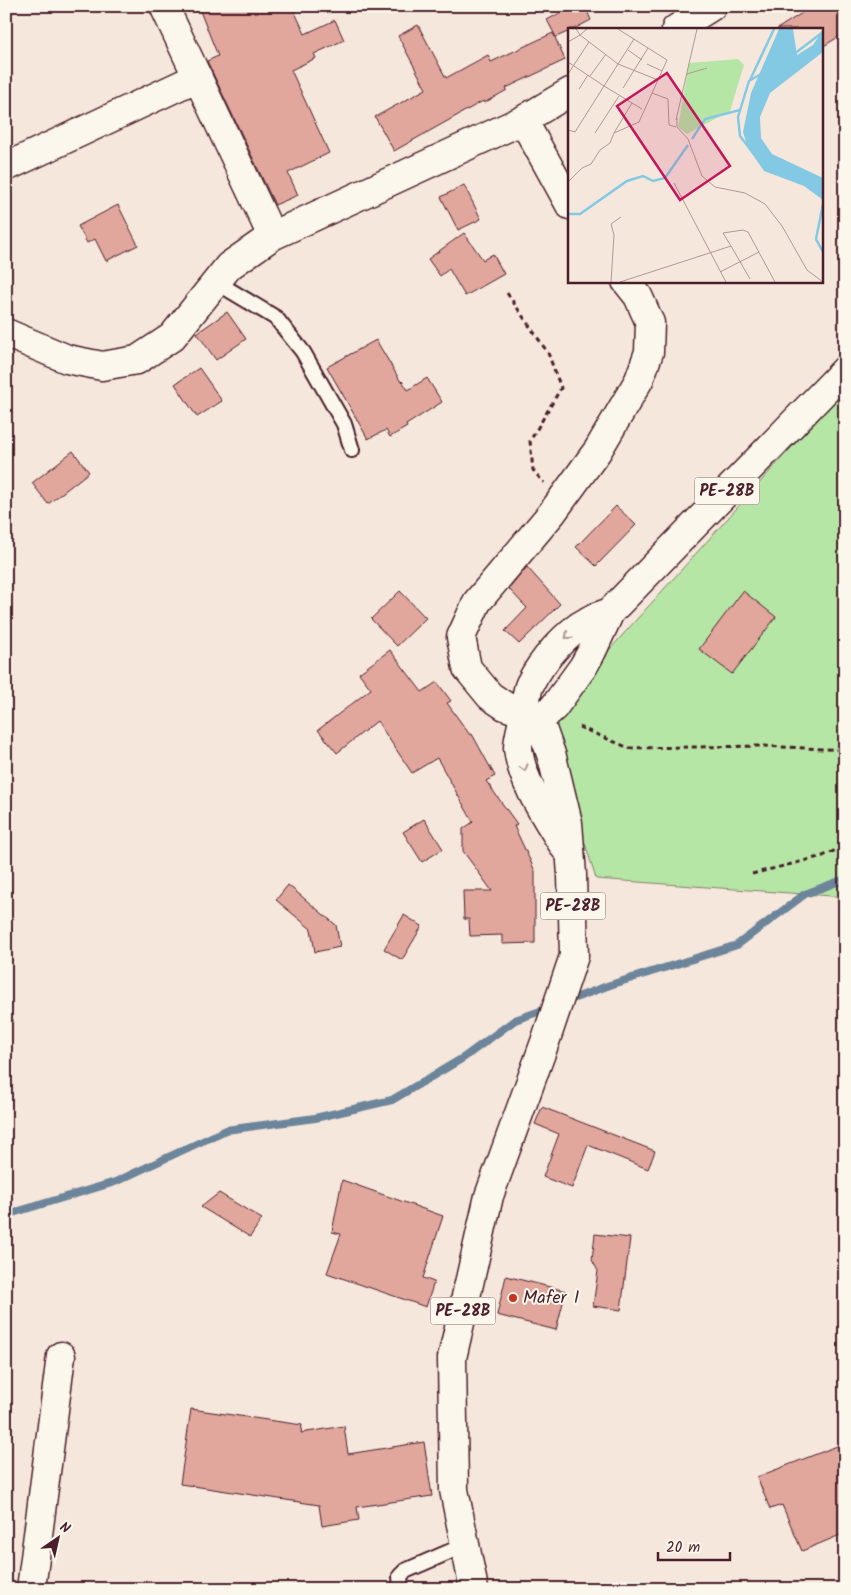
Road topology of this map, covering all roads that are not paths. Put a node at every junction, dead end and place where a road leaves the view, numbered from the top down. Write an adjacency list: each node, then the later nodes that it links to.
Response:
1 (164, 6): 4 (main road)
2 (712, 6): 3 (main road)
3 (680, 19)
4 (198, 77): 7 (main road); 9 (main road)
5 (568, 93): 6 (main road)
6 (523, 120): 8 (main road); 9 (main road)
7 (6, 166)
8 (568, 201)
9 (272, 236): 10 (main road)
10 (216, 282): 12 (main road); 14 (lane)
11 (627, 282): 16 (main road)
12 (6, 333)
13 (845, 370): 15 (main road, PE-28B)
14 (352, 450)
15 (610, 612): 16 (main road, PE-28B); 16 (main road, PE-28B, one-way to 16)
16 (531, 715): 18 (main road, PE-28B)
17 (61, 1356): 19 (main road)
18 (465, 1545): 20 (lane); 21 (main road, PE-28B)
19 (31, 1589)
20 (401, 1589)
21 (474, 1589)

